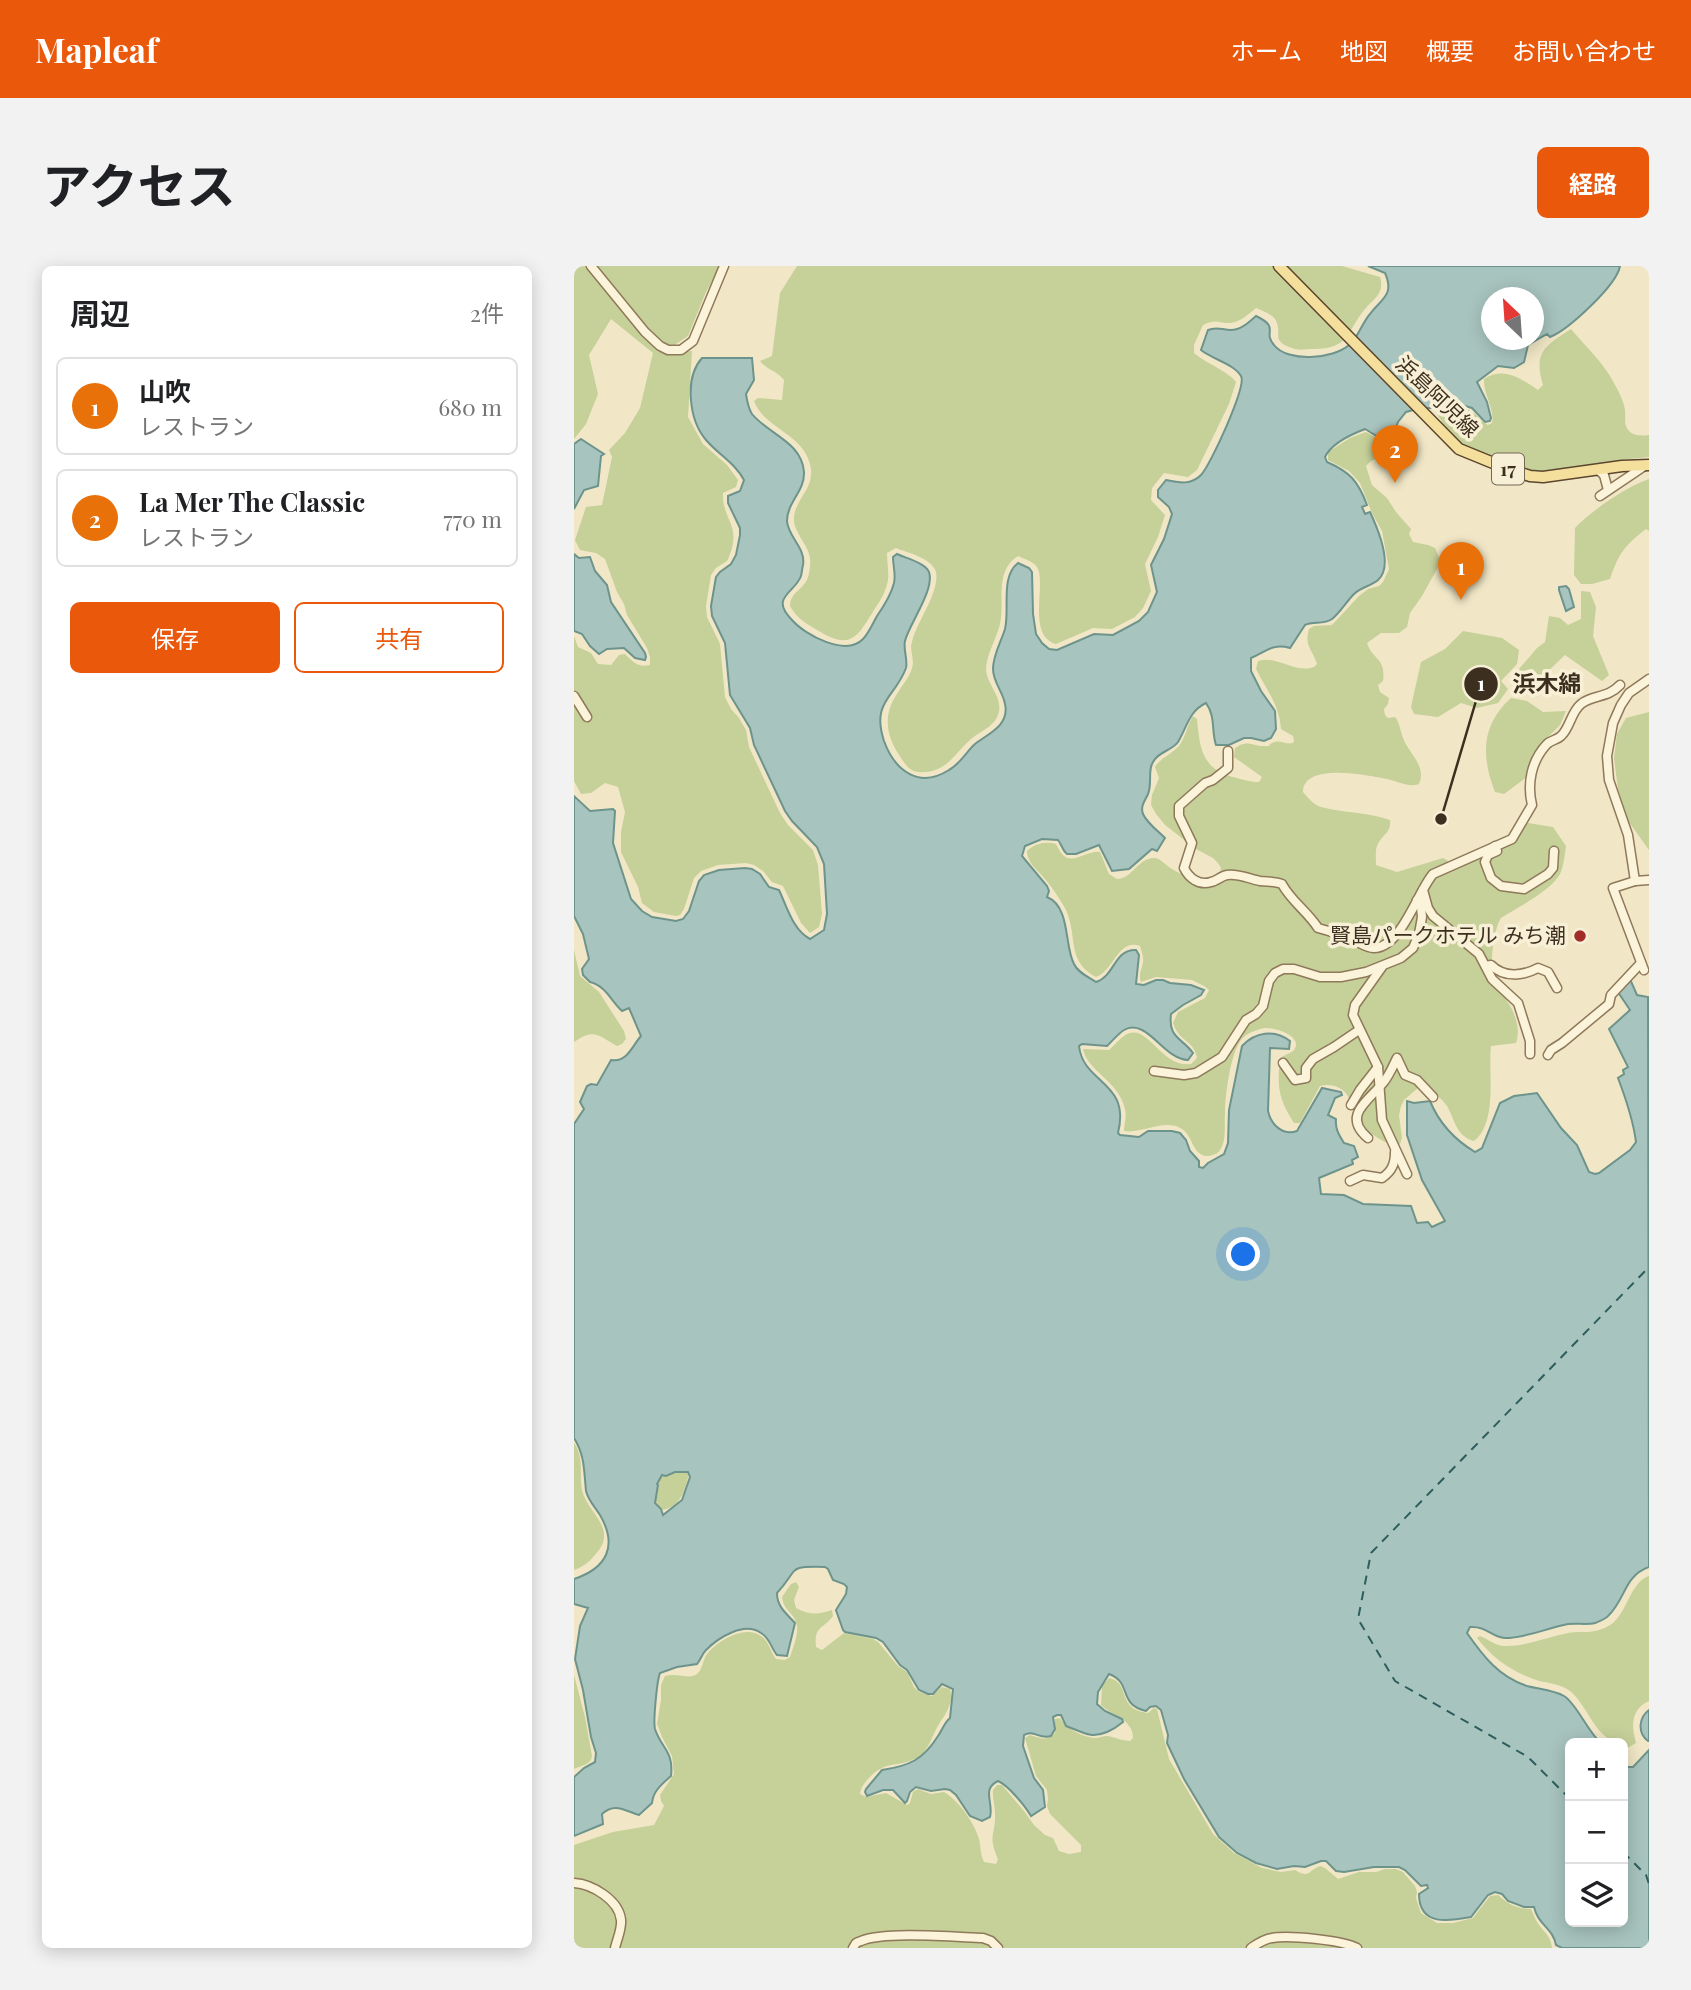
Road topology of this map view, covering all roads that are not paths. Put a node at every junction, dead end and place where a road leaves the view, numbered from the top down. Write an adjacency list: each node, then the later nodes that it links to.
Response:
1 (591, 266): 2 (street)
2 (724, 266)
3 (1279, 266): 5 (main road, 浜島阿児線 / 17)
4 (1647, 465): 5 (main road, 浜島阿児線 / 17); 6 (street)
5 (1598, 470): 6 (street)
6 (1608, 490): 7 (street)
7 (1600, 496)
8 (1649, 679): 16 (street)
9 (1620, 685): 13 (street)
10 (574, 696): 11 (street)
11 (587, 716)
12 (1228, 751): 18 (street)
13 (1495, 846): 14 (street); 17 (street)
14 (1554, 851)
15 (1649, 880): 16 (street)
16 (1635, 881): 24 (street)
17 (1423, 890): 18 (street); 19 (street)
18 (1417, 900): 20 (street)
19 (1486, 966): 21 (street); 23 (street)
20 (1382, 967): 22 (street); 27 (street)
21 (1557, 988)
22 (1359, 1030): 25 (street); 26 (street)
23 (1530, 1055)
24 (1548, 1055)
25 (1283, 1063)
26 (1378, 1067): 28 (street); 30 (street)
27 (1154, 1070)
28 (1380, 1086): 29 (street); 31 (street); 32 (street)
29 (1433, 1097)
30 (1351, 1105)
31 (1368, 1139)
32 (1396, 1149): 33 (street); 34 (street)
33 (1407, 1174)
34 (1350, 1181)
35 (574, 1884): 36 (street)
36 (615, 1948)
37 (853, 1948): 38 (street)
38 (998, 1948)
39 (1251, 1948): 40 (street)
40 (1357, 1948)

